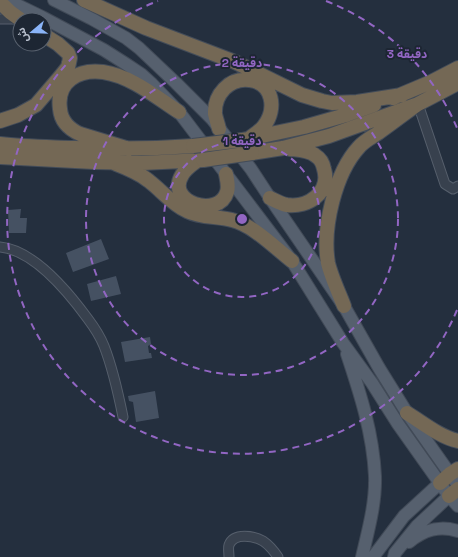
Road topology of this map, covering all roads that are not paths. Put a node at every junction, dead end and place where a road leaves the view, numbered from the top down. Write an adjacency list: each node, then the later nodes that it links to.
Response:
1 (7, 0): 13 (main road)
2 (54, 0): 15 (main road)
3 (84, 0): 11 (highway)
4 (0, 2): 5 (highway)
5 (12, 14)
6 (0, 19): 7 (street)
7 (12, 20)
8 (52, 40): 14 (highway)
9 (458, 68): 11 (highway)
10 (458, 83): 12 (highway)
11 (402, 95): 16 (highway)
12 (418, 104): 18 (highway); 24 (street); 28 (highway)
13 (180, 112): 19 (highway); 23 (main road)
14 (0, 121)
15 (219, 129): 16 (highway); 25 (main road)
16 (246, 139): 19 (highway, bridge)
17 (0, 144): 19 (highway)
18 (284, 148): 21 (highway, bridge); 25 (highway)
19 (129, 149)
20 (0, 157): 22 (highway)
21 (201, 160): 22 (highway); 23 (highway)
22 (111, 162): 27 (highway)
23 (226, 174): 27 (main road)
24 (458, 186)
25 (270, 198): 28 (main road)
26 (0, 247): 31 (street)
27 (292, 261): 29 (main road)
28 (344, 306): 30 (main road)
29 (343, 343): 33 (main road); 39 (main road)
30 (407, 413): 32 (highway); 33 (main road)
31 (123, 417)
32 (458, 441)
33 (451, 478): 34 (main road); 40 (main road)
34 (455, 497): 36 (main road)
35 (458, 531): 36 (main road)
36 (395, 555)
37 (229, 557): 38 (street)
38 (278, 557)
39 (362, 557)
40 (373, 557)

